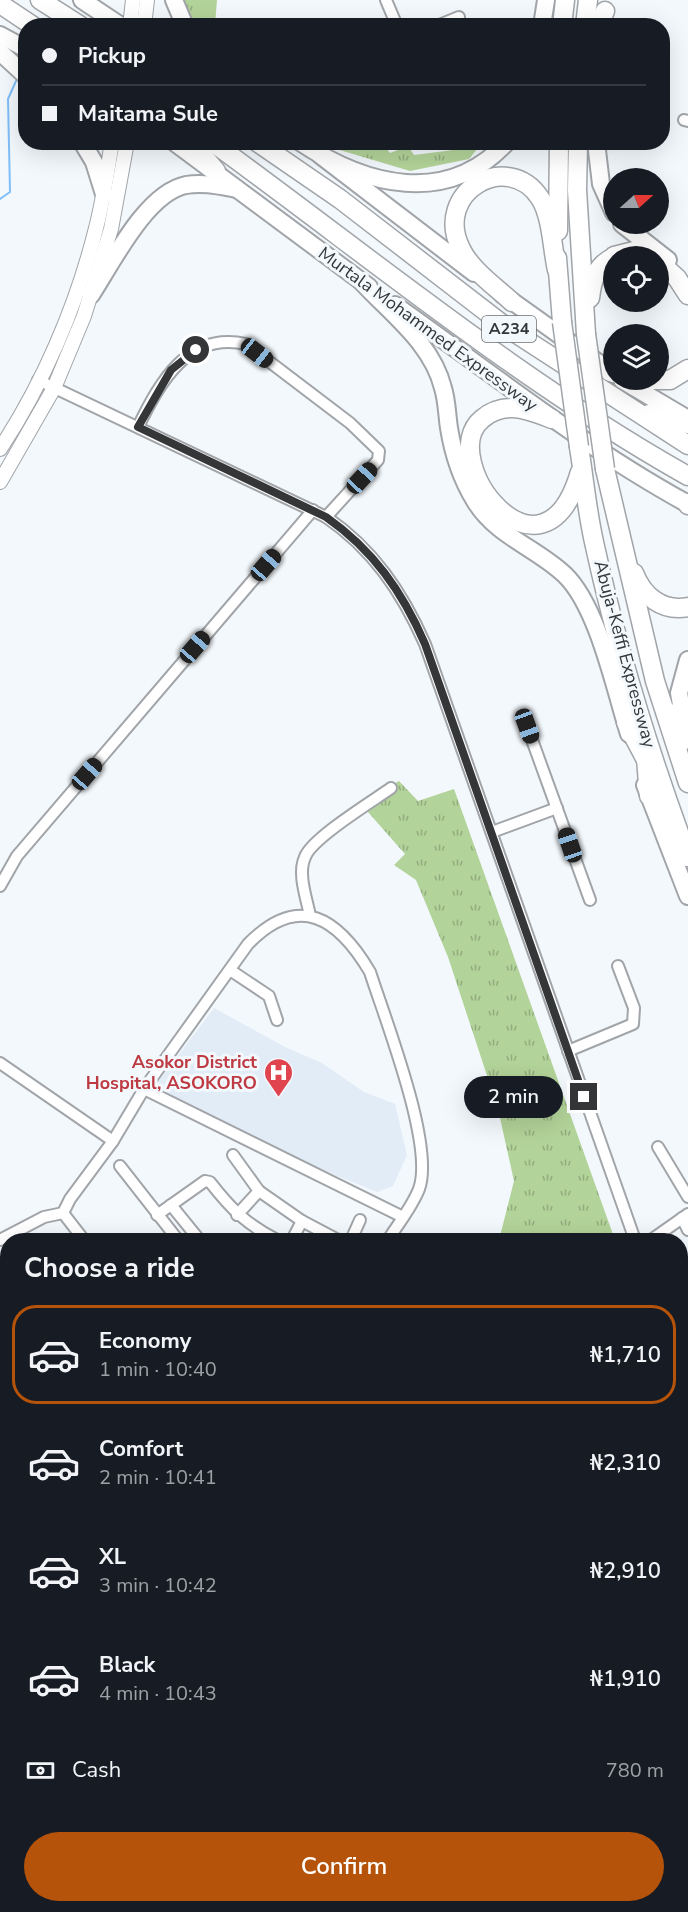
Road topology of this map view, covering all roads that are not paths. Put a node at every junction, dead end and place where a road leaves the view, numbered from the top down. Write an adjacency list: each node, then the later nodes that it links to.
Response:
1 (40, 0): 14 (highway)
2 (64, 0): 15 (highway)
3 (82, 0): 12 (highway)
4 (147, 0): 16 (main road)
5 (174, 0): 17 (highway)
6 (386, 0): 18 (street)
7 (546, 0): 19 (highway)
8 (559, 0): 20 (highway)
9 (565, 0): 21 (highway)
10 (588, 0): 22 (highway)
11 (0, 4): 13 (highway)
12 (129, 16)
13 (21, 18)
14 (68, 18)
15 (82, 18)
16 (145, 18)
17 (182, 18)
18 (394, 18)
19 (543, 18)
20 (561, 18)
21 (563, 18)
22 (586, 18)
23 (0, 35): 24 (highway)
24 (18, 45)
25 (0, 52): 26 (highway)
26 (18, 69)
27 (87, 150): 43 (highway)
28 (111, 150): 43 (main road)
29 (126, 150): 50 (main road)
30 (186, 150): 40 (highway, Murtala Mohammed Expressway)
31 (198, 150): 40 (highway)
32 (222, 150): 68 (highway, Murtala Mohammed Expressway / A234)
33 (269, 150): 60 (highway, A234)
34 (312, 150): 39 (highway)
35 (498, 150): 39 (highway)
36 (559, 150): 46 (highway, A234)
37 (578, 150): 53 (highway)
38 (597, 150): 41 (highway)
39 (320, 155): 52 (highway)
40 (216, 171): 42 (highway, Murtala Mohammed Expressway)
41 (603, 188)
42 (237, 189): 49 (highway, Murtala Mohammed Expressway); 50 (highway)
43 (104, 194): 56 (main road)
44 (635, 234): 48 (highway)
45 (603, 265): 53 (highway)
46 (557, 270): 52 (highway); 67 (highway, Abuja-Keffi Expressway / A234, bridge)
47 (669, 273): 51 (highway)
48 (688, 279)
49 (361, 281): 61 (highway, Murtala Mohammed Expressway); 77 (highway, Abuja-Keffi Expressway)
50 (91, 295): 58 (main road)
51 (688, 295)
52 (512, 302): 54 (highway)
53 (586, 330): 73 (highway, Abuja-Keffi Expressway, bridge)
54 (603, 366)
55 (688, 369): 57 (highway)
56 (38, 380): 58 (street); 66 (main road)
57 (669, 380)
58 (54, 388): 64 (street); 69 (main road)
59 (640, 390): 62 (highway)
60 (631, 410): 63 (highway); 65 (highway, A234)
61 (552, 418): 67 (highway); 70 (highway, Murtala Mohammed Expressway)
62 (688, 419)
63 (688, 424)
64 (138, 427): 71 (street); 72 (street)
65 (688, 445)
66 (0, 449)
67 (582, 466): 79 (highway, Abuja-Keffi Expressway / A234)
68 (688, 476)
69 (0, 482)
70 (688, 504)
71 (313, 510): 72 (street); 88 (street)
72 (326, 517): 86 (street)
73 (620, 537): 74 (highway); 76 (highway, Abuja-Keffi Expressway)
74 (688, 607)
75 (688, 660): 76 (highway)
76 (674, 714): 80 (highway, Abuja-Keffi Expressway); 80 (highway, Abuja-Keffi Expressway)
77 (626, 722): 81 (highway); 84 (highway, Abuja-Keffi Expressway)
78 (527, 726): 85 (street)
79 (644, 726): 81 (highway); 84 (highway, Abuja-Keffi Expressway / A234)
80 (684, 748): 82 (highway, Abuja-Keffi Expressway)
81 (646, 759): 84 (highway)
82 (688, 783)
83 (391, 788): 91 (street)
84 (655, 790): 87 (highway, Abuja-Keffi Expressway / A234); 89 (highway, Abuja-Keffi Expressway)
85 (557, 808): 86 (street); 90 (street)
86 (492, 832): 95 (street)
87 (688, 856)
88 (0, 886)
89 (688, 896)
90 (590, 900)
91 (310, 916): 93 (street); 109 (street)
92 (618, 966): 95 (street)
93 (230, 970): 94 (street); 97 (street)
94 (277, 1020)
95 (568, 1051): 122 (street)
96 (0, 1063): 98 (street)
97 (144, 1089): 98 (street); 109 (street)
98 (113, 1141): 105 (street)
99 (658, 1147): 103 (street)
100 (233, 1155): 102 (street)
101 (120, 1167): 106 (street)
102 (259, 1191): 107 (street); 111 (street)
103 (688, 1197)
104 (171, 1205): 106 (street); 107 (street); 116 (street)
105 (63, 1213): 113 (street); 114 (street)
106 (157, 1215): 115 (street)
107 (237, 1215): 117 (street)
108 (685, 1216): 112 (street); 123 (street)
109 (403, 1217): 121 (street)
110 (360, 1220): 120 (street)
111 (302, 1221): 118 (street); 119 (street)
112 (688, 1230)
113 (13, 1233)
114 (79, 1233)
115 (171, 1233)
116 (194, 1233)
117 (264, 1233)
118 (296, 1233)
119 (325, 1233)
120 (354, 1233)
121 (393, 1233)
122 (633, 1233)
123 (661, 1233)

